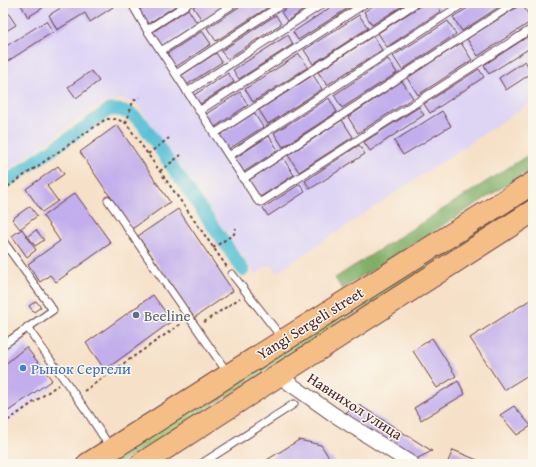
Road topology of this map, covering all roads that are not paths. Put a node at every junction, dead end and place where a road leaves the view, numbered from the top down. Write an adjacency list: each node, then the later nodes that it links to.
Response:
1 (189, 3): 11 (lane)
2 (235, 3): 12 (lane)
3 (284, 3): 13 (lane)
4 (324, 3): 14 (lane)
5 (366, 3): 15 (lane)
6 (416, 3): 16 (lane)
7 (464, 3): 17 (lane)
8 (515, 3): 18 (lane)
9 (134, 4): 11 (lane)
10 (533, 28): 18 (lane)
11 (147, 30): 12 (lane)
12 (161, 51): 13 (lane)
13 (176, 74): 14 (lane)
14 (187, 92): 15 (lane)
15 (199, 111): 16 (lane)
16 (214, 134): 17 (lane)
17 (229, 156): 18 (lane)
18 (243, 179)
19 (533, 183): 25 (main road, Yangi Sergeli street)
20 (108, 200): 27 (lane)
21 (533, 211): 28 (main road, Yangi Sergeli street)
22 (3, 241): 24 (lane)
23 (232, 274): 25 (lane)
24 (27, 327): 26 (lane); 30 (lane)
25 (283, 340): 27 (main road, Yangi Sergeli street)
26 (3, 345)
27 (229, 374): 30 (main road, Yangi Sergeli street)
28 (279, 376): 32 (main road, Yangi Sergeli street); 34 (street, Навнихол улица)
29 (294, 404): 33 (lane)
30 (111, 449): 31 (main road, Yangi Sergeli street)
31 (88, 464)
32 (141, 464)
33 (201, 464)
34 (412, 464)

